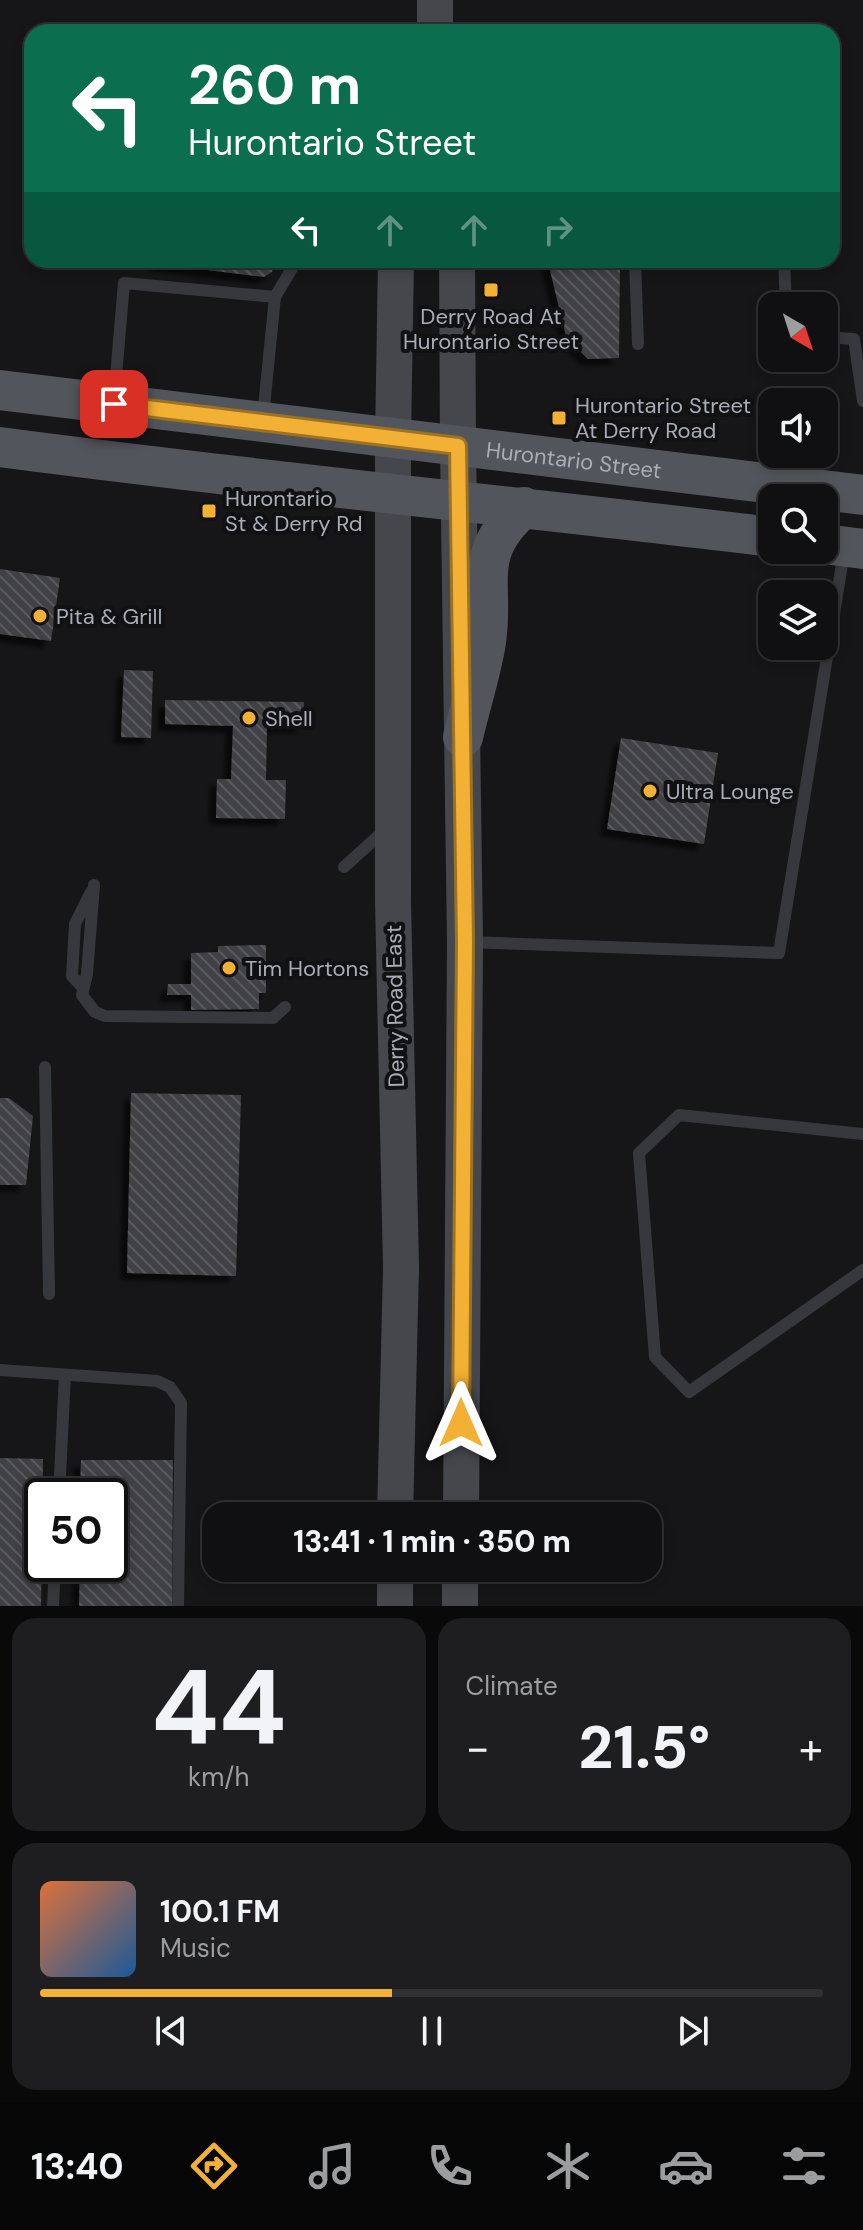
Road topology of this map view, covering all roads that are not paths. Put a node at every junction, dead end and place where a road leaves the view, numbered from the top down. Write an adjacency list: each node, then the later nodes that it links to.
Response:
1 (435, 0): 2 (main road)
2 (435, 24)
3 (292, 268): 9 (lane)
4 (396, 268): 16 (main road, Derry Road East)
5 (457, 268): 17 (main road)
6 (635, 268): 11 (lane)
7 (784, 268): 8 (lane)
8 (785, 292)
9 (275, 297): 14 (lane); 15 (lane)
10 (838, 338): 13 (lane)
11 (638, 344)
12 (0, 390): 14 (main road, Hurontario Street)
13 (863, 401)
14 (114, 404): 15 (main road, Hurontario Street)
15 (262, 423): 16 (main road, Hurontario Street)
16 (393, 439): 17 (main road, Hurontario Street); 20 (main road, Derry Road East)
17 (458, 446): 19 (main road, Hurontario Street); 21 (main road)
18 (0, 447): 20 (main road)
19 (863, 495)
20 (393, 496): 21 (main road); 26 (main road, Derry Road East)
21 (459, 500): 22 (main road); 25 (main road)
22 (524, 507): 23 (main road); 25 (main road)
23 (758, 535)
24 (844, 546): 29 (lane)
25 (463, 737): 29 (main road)
26 (393, 820): 27 (lane); 38 (main road, Derry Road East)
27 (344, 867)
28 (94, 885): 30 (lane)
29 (465, 942): 39 (main road)
30 (285, 1007)
31 (45, 1067): 34 (lane)
32 (863, 1134): 33 (lane)
33 (863, 1270)
34 (49, 1294)
35 (0, 1370): 36 (lane)
36 (65, 1375): 37 (lane); 44 (lane)
37 (60, 1478)
38 (395, 1502)
39 (461, 1502)
40 (54, 1582): 43 (lane)
41 (395, 1582): 45 (main road)
42 (460, 1582): 46 (main road)
43 (53, 1606)
44 (178, 1606)
45 (395, 1606)
46 (460, 1606)

